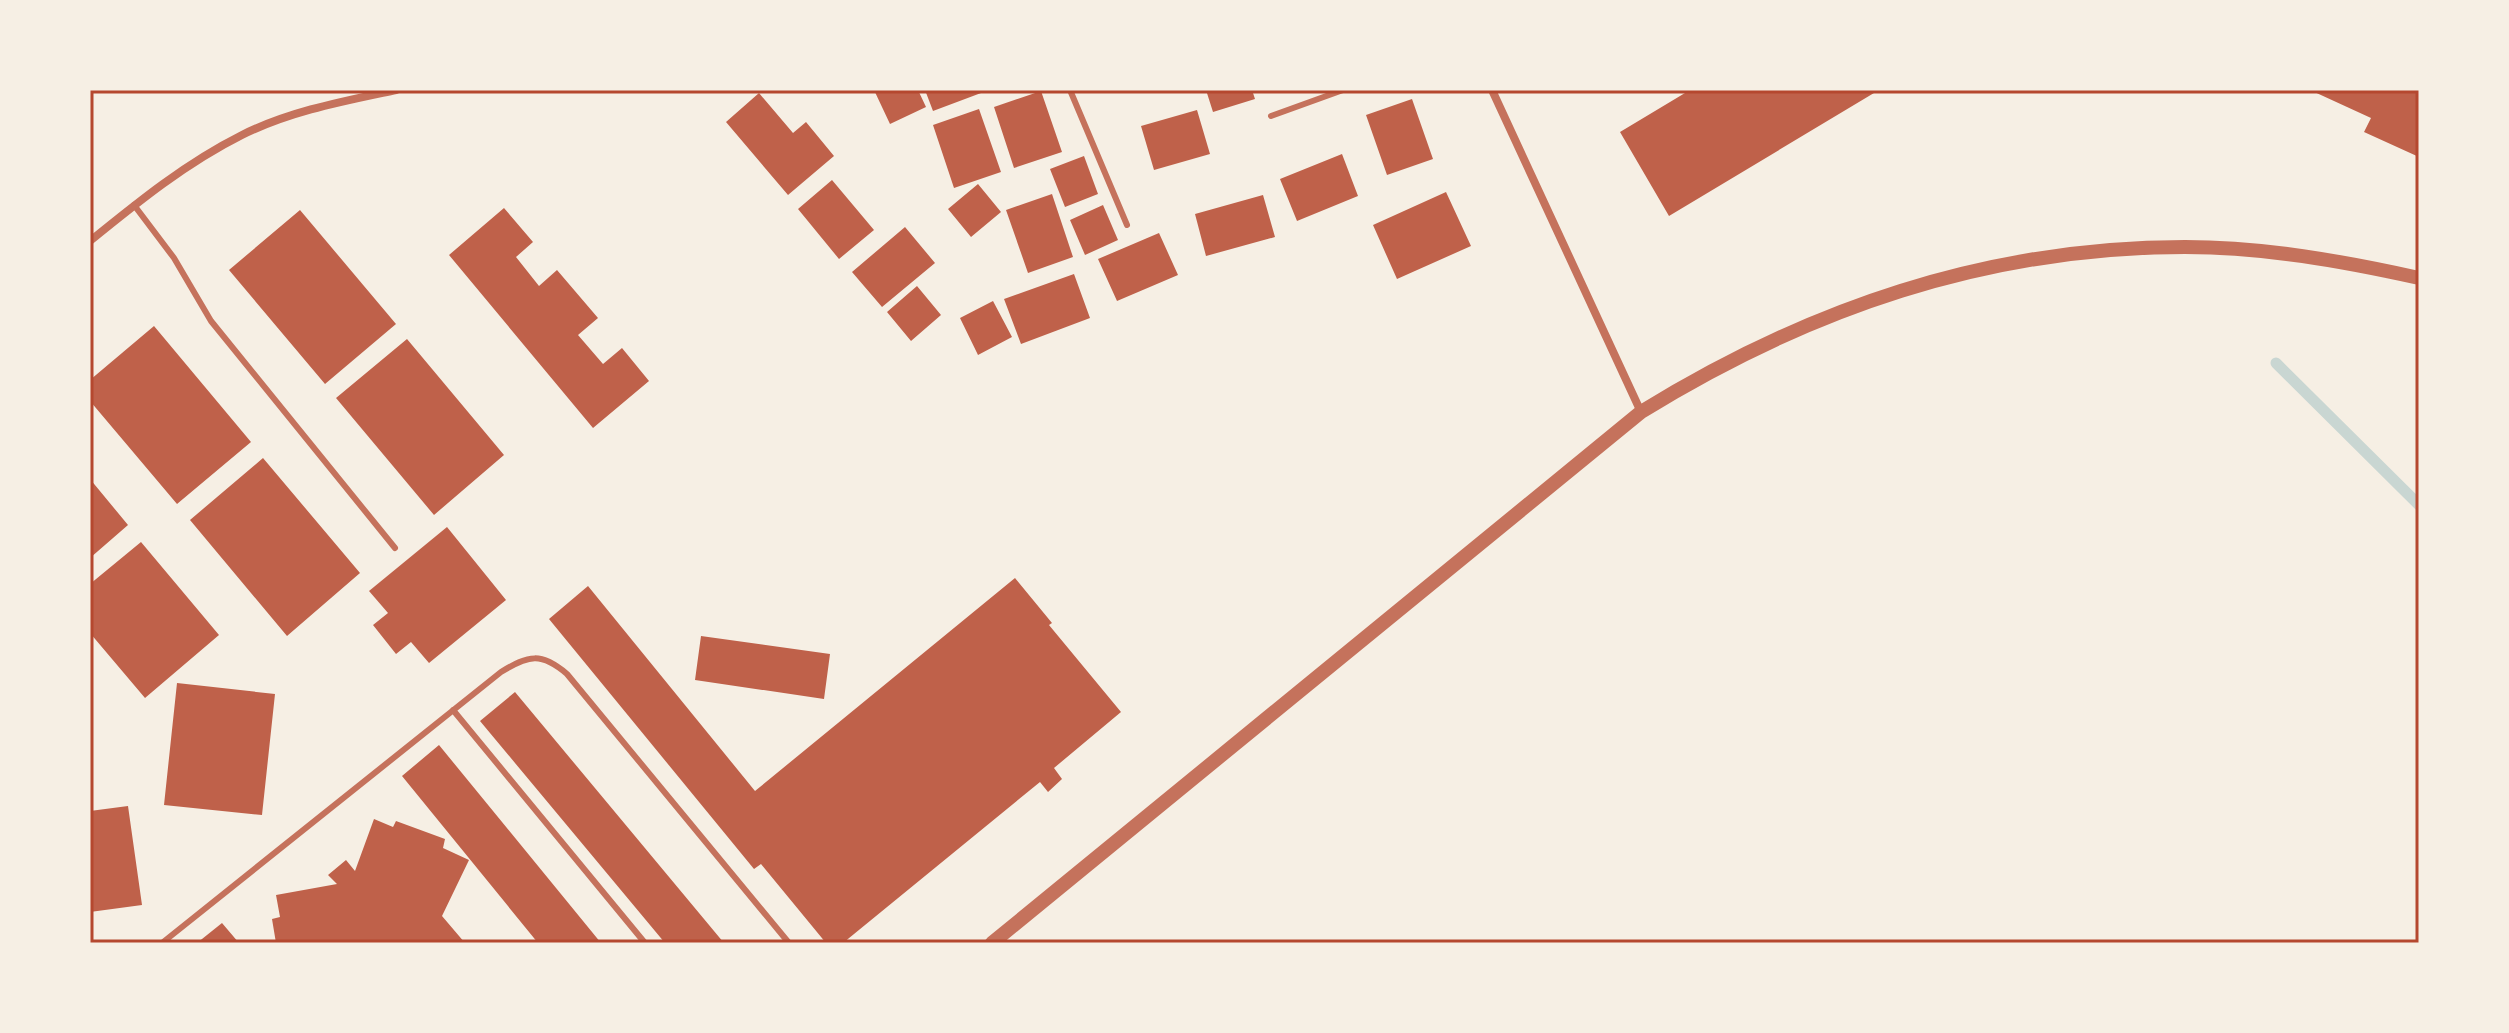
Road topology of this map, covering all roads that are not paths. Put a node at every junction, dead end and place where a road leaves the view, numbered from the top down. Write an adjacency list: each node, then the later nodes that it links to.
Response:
1 (396, 90): 6 (street)
2 (1070, 90): 7 (lane)
3 (1343, 90): 5 (lane)
4 (1492, 90): 10 (street)
5 (1271, 116)
6 (134, 205): 8 (street); 11 (lane)
7 (1127, 225)
8 (90, 241)
9 (2419, 278): 10 (street)
10 (1641, 412): 16 (street)
11 (395, 548)
12 (453, 710): 13 (lane); 14 (lane); 15 (lane)
13 (162, 943)
14 (645, 943)
15 (789, 943)
16 (992, 943)

